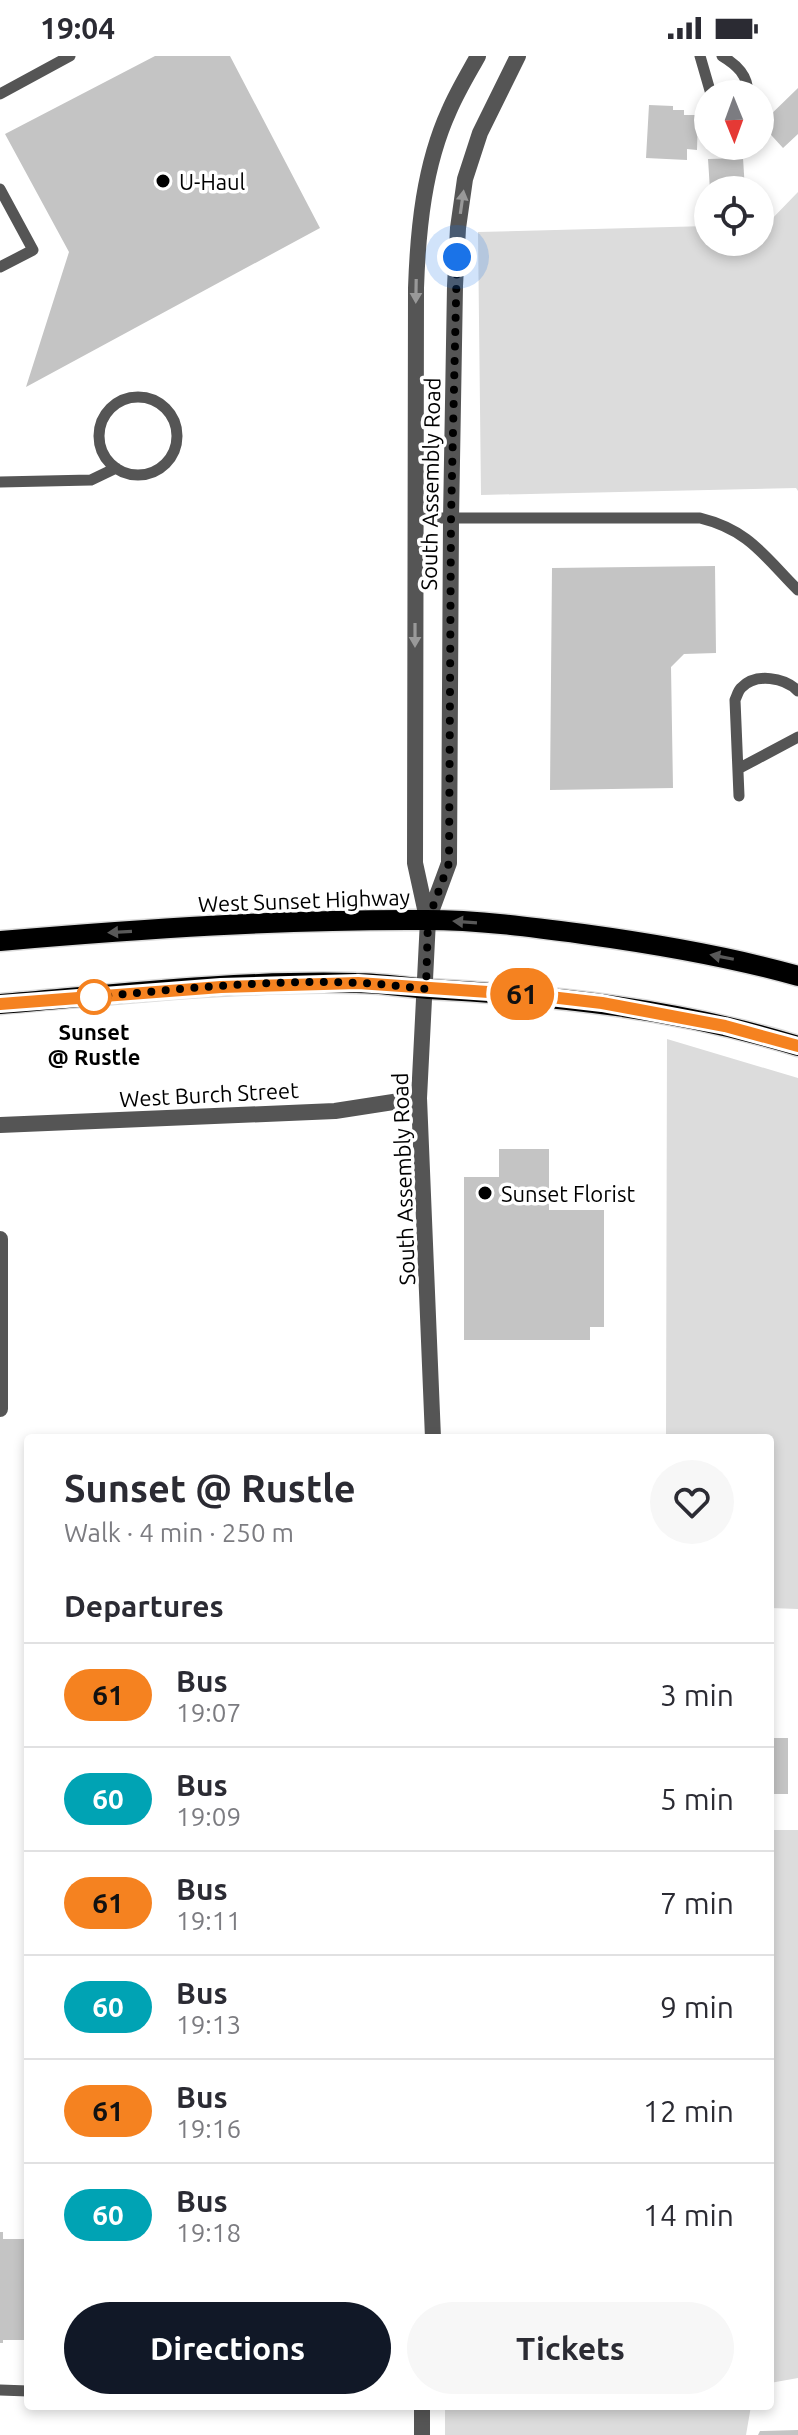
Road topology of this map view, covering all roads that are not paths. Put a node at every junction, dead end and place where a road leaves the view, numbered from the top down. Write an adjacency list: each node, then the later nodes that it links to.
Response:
1 (70, 56): 8 (lane)
2 (478, 56): 13 (street, South Assembly Road, one-way to 13)
3 (518, 56): 14 (street, South Assembly Road, one-way to 3)
4 (700, 56): 6 (lane)
5 (722, 56): 7 (lane)
6 (707, 80)
7 (746, 80)
8 (0, 94)
9 (0, 189): 10 (lane)
10 (0, 267)
11 (116, 468): 11 (lane); 12 (lane)
12 (0, 482)
13 (415, 518): 14 (lane); 20 (street, South Assembly Road, one-way to 20)
14 (451, 519): 15 (lane); 20 (street, South Assembly Road)
15 (798, 590)
16 (798, 691): 18 (lane)
17 (798, 737): 18 (lane)
18 (738, 769): 19 (lane)
19 (739, 796)
20 (428, 920): 21 (main road, West Sunset Highway, one-way to 21); 22 (main road, West Sunset Highway, one-way to 20); 23 (street, South Assembly Road)
21 (0, 941)
22 (798, 976)
23 (426, 989): 24 (main road); 25 (main road); 26 (street, South Assembly Road)
24 (0, 1004)
25 (798, 1046)
26 (419, 1098): 27 (street, West Burch Street); 30 (street, South Assembly Road)
27 (0, 1125)
28 (0, 1239): 29 (street)
29 (0, 1409)
30 (433, 1434)
31 (0, 2390): 32 (lane)
32 (24, 2391)
33 (422, 2410): 34 (street)
34 (422, 2435)

